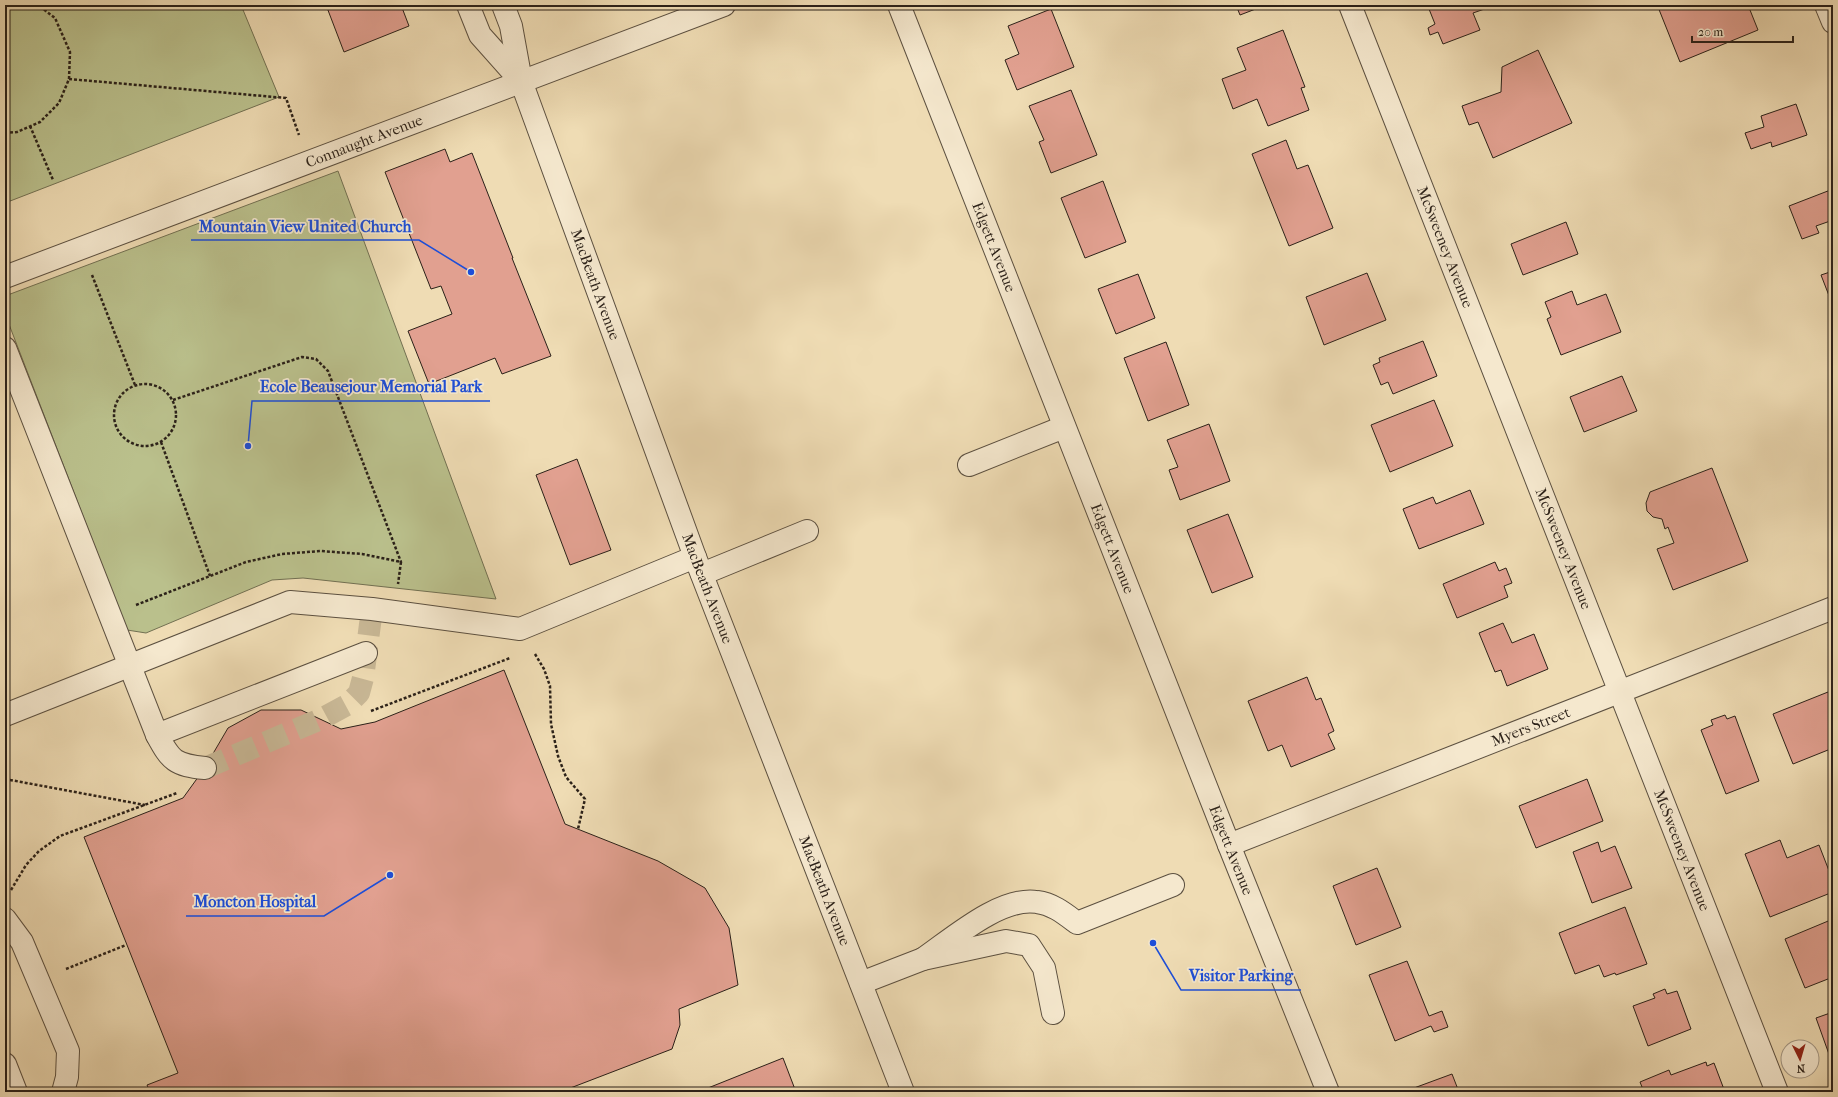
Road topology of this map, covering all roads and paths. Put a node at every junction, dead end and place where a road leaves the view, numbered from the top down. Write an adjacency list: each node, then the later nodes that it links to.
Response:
1 (38, 5): 9 (path)
2 (468, 5): 10 (street, MacBeath Avenue)
3 (503, 5): 10 (street, MacBeath Avenue)
4 (724, 5): 10 (street, Connaught Avenue)
5 (899, 5): 20 (street, Edgett Avenue)
6 (1350, 5): 34 (street, McSweeney Avenue)
7 (1826, 5): 8 (street)
8 (1833, 22)
9 (69, 79): 11 (path); 13 (path)
10 (521, 81): 13 (street, Connaught Avenue); 25 (street, MacBeath Avenue)
11 (30, 126): 12 (path); 14 (path)
12 (5, 133)
13 (307, 162): 15 (street, Connaught Avenue)
14 (53, 180)
15 (81, 248): 16 (street, Connaught Avenue); 18 (path)
16 (5, 277)
17 (5, 348): 33 (street)
18 (135, 385): 19 (path); 21 (path)
19 (173, 400): 21 (path); 24 (path)
20 (1064, 427): 22 (street); 42 (street, Edgett Avenue)
21 (161, 442): 26 (path)
22 (969, 465)
23 (808, 531): 25 (street)
24 (401, 562): 26 (path); 27 (path)
25 (699, 565): 33 (street); 49 (street, MacBeath Avenue)
26 (210, 576): 28 (path)
27 (397, 591)
28 (134, 606)
29 (1833, 608): 34 (street, Myers Street)
30 (532, 649): 41 (path)
31 (366, 653): 37 (street)
32 (517, 655): 35 (path)
33 (129, 666): 36 (street); 37 (street)
34 (1621, 691): 42 (street, Myers Street); 56 (street, McSweeney Avenue)
35 (371, 711)
36 (5, 715)
37 (157, 735): 38 (street)
38 (194, 767): 40 (path)
39 (5, 779): 40 (path)
40 (146, 805): 44 (path)
41 (578, 829)
42 (1229, 845): 55 (street, Edgett Avenue)
43 (1173, 885): 47 (street)
44 (11, 890)
45 (5, 919): 53 (street)
46 (126, 945): 48 (path)
47 (923, 959): 49 (street); 50 (street)
48 (66, 968)
49 (861, 983): 54 (street, MacBeath Avenue)
50 (1052, 1013)
51 (5, 1064): 52 (street)
52 (16, 1092)
53 (63, 1092)
54 (903, 1092)
55 (1328, 1092)
56 (1778, 1092)

